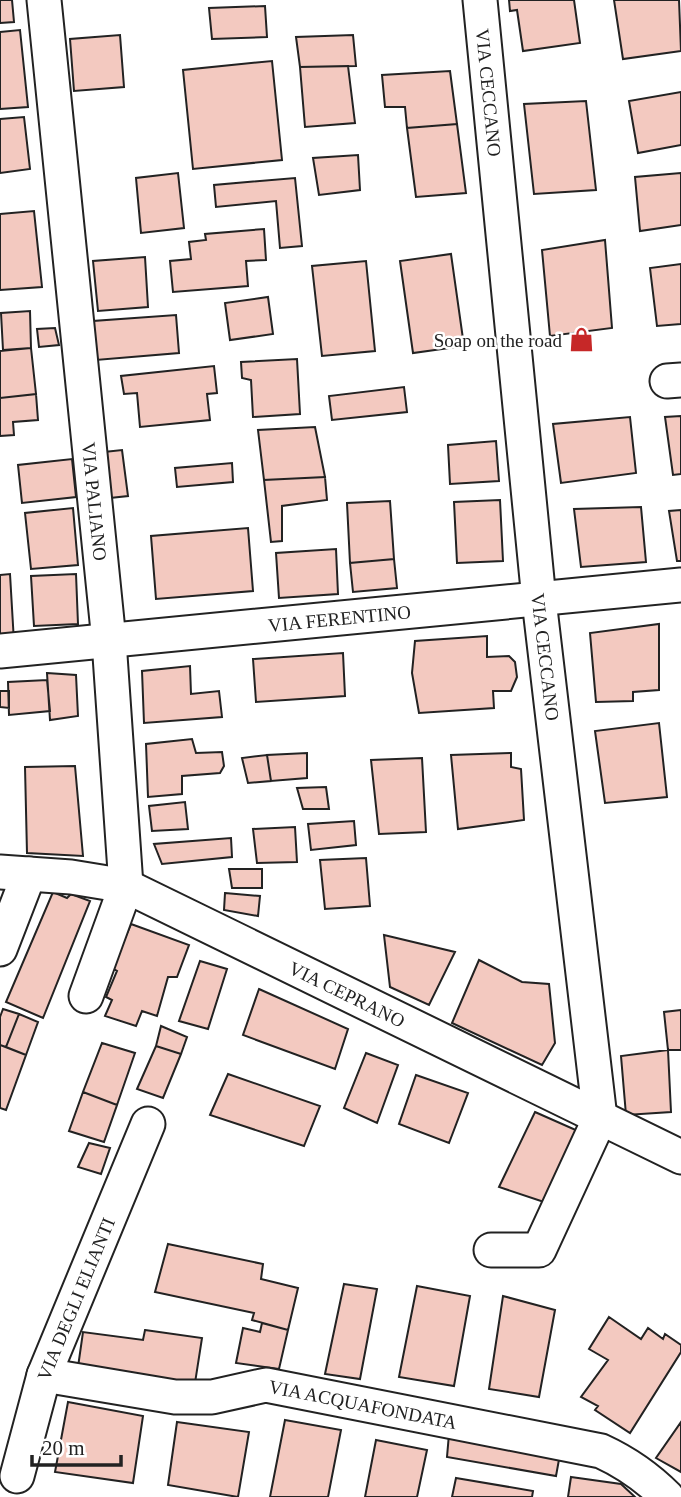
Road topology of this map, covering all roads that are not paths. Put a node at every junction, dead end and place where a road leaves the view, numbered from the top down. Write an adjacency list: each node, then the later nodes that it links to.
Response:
1 (44, 0): 5 (street, VIA PALIANO)
2 (480, 0): 4 (street, VIA CECCANO)
3 (681, 585): 4 (street, VIA FERENTINO)
4 (538, 600): 5 (street, VIA FERENTINO); 11 (street, VIA CECCANO)
5 (110, 641): 6 (street, VIA FERENTINO); 8 (street, VIA PALIANO)
6 (0, 651)
7 (15, 873): 8 (street, VIA CEPRANO); 9 (street)
8 (125, 886): 10 (street, VIA PALIANO); 11 (street, VIA CEPRANO)
9 (0, 949)
10 (86, 996)
11 (600, 1118): 13 (street, VIA CEPRANO); 14 (street)
12 (148, 1124): 15 (street, VIA DEGLI ELIANTI)
13 (681, 1157)
14 (491, 1250)
15 (44, 1375): 16 (street, VIA DEGLI ELIANTI); 17 (street, VIA ACQUAFONDATA)
16 (17, 1476)
17 (667, 1497)

